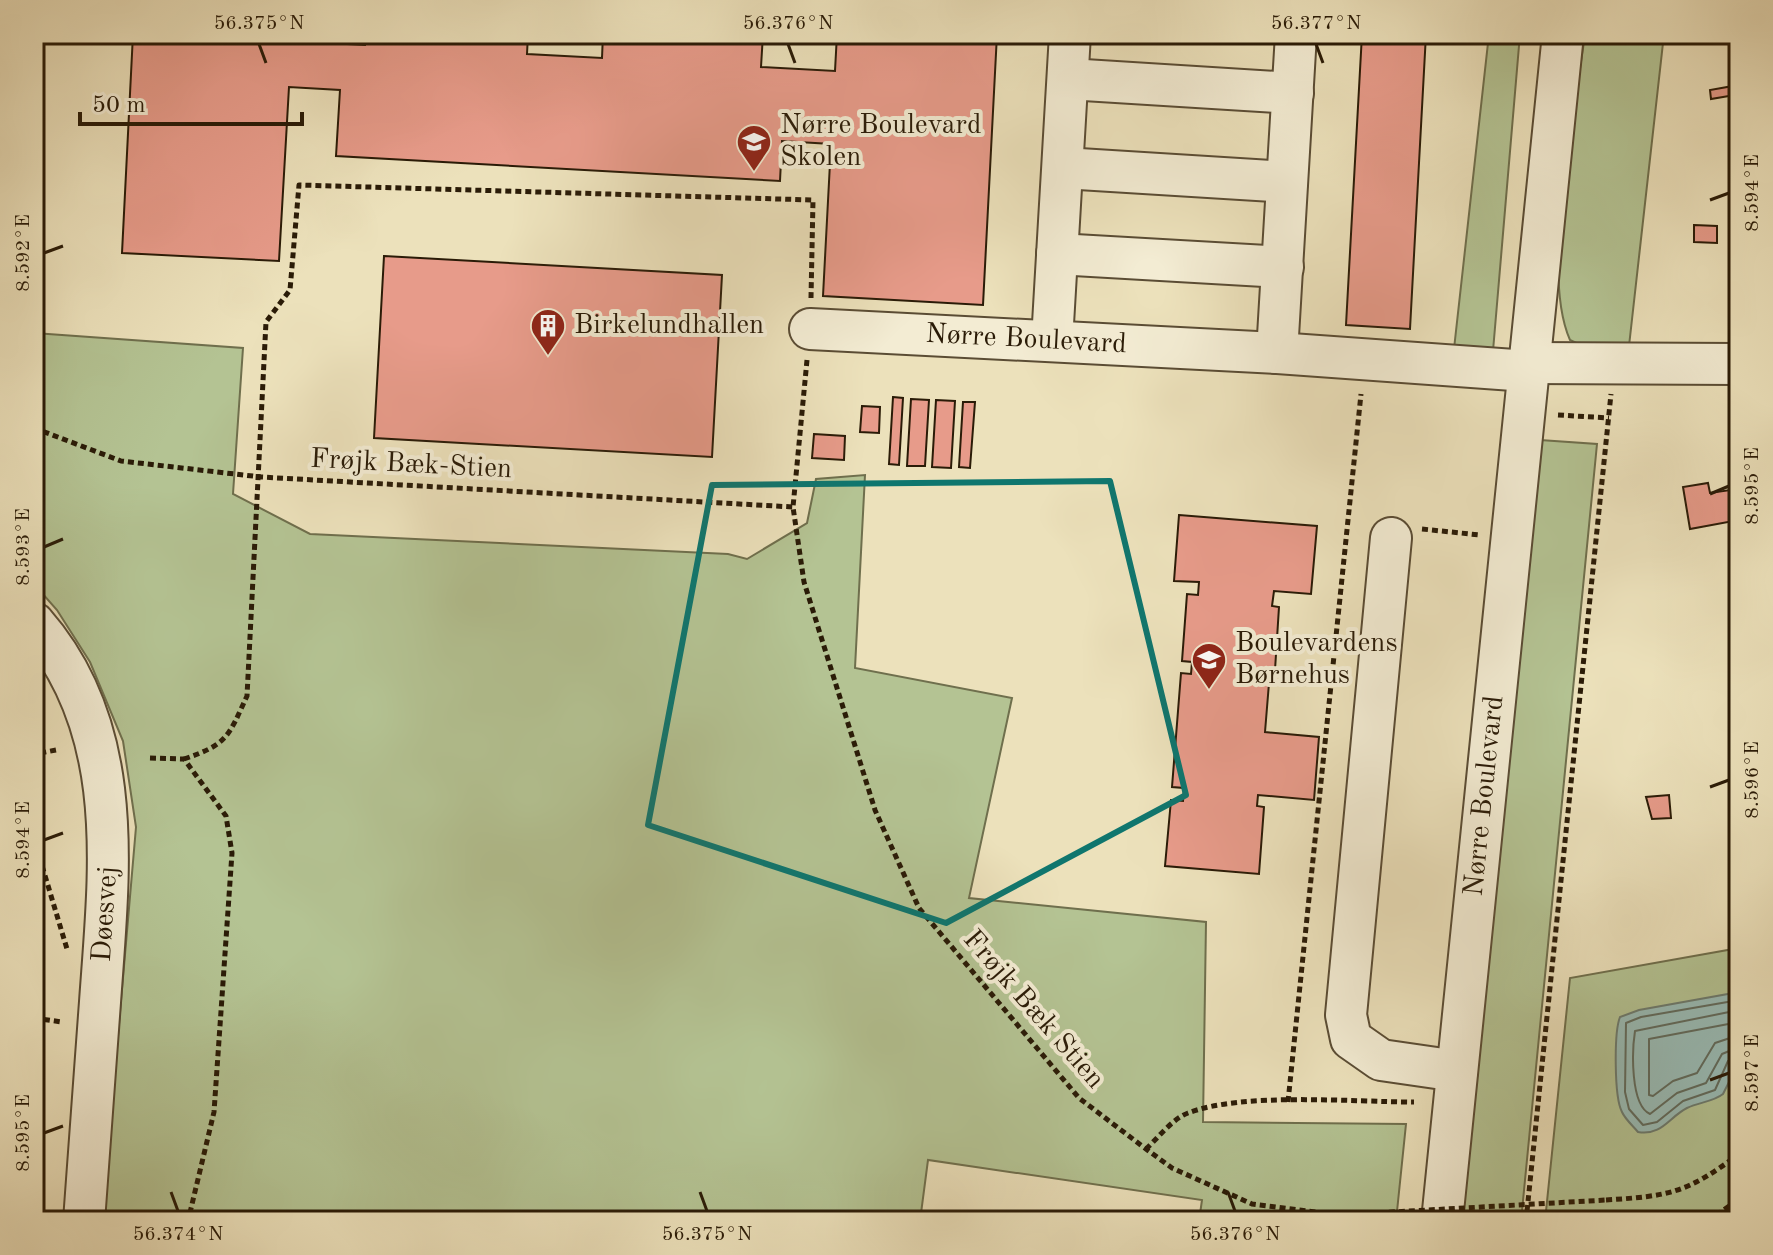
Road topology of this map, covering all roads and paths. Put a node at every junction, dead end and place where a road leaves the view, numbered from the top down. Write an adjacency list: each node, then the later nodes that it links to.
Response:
1 (1070, 34): 4 (street)
2 (1296, 34): 5 (street)
3 (1563, 34): 15 (street, Nørre Boulevard)
4 (1068, 79): 5 (street); 6 (street)
5 (1293, 93): 7 (street)
6 (1063, 168): 7 (street); 8 (street)
7 (1287, 182): 9 (street)
8 (1057, 254): 9 (street); 11 (street)
9 (1283, 267): 12 (street)
10 (810, 329): 11 (street, Nørre Boulevard); 18 (path, Frøjk Bæk Stien); 19 (path, Frøjk Bæk Stien)
11 (1052, 341): 12 (street, Nørre Boulevard)
12 (1277, 353): 15 (street, Nørre Boulevard)
13 (1614, 364): 14 (street); 15 (street); 38 (path)
14 (1739, 364)
15 (1528, 367): 29 (street, Nørre Boulevard)
16 (1362, 389): 30 (path)
17 (34, 428): 18 (path, Frøjk Bæk-Stien)
18 (261, 477): 19 (path, Frøjk Bæk-Stien); 24 (path)
19 (793, 507): 32 (path, Frøjk Bæk Stien)
20 (1391, 538): 29 (street)
21 (34, 623): 35 (street, Døesvej)
22 (56, 750): 25 (path)
23 (150, 758): 24 (path)
24 (184, 759): 36 (path)
25 (36, 850): 26 (path)
26 (67, 948)
27 (34, 1018): 28 (path)
28 (62, 1022)
29 (1457, 1071): 37 (street, Nørre Boulevard)
30 (1288, 1102): 31 (path); 32 (path)
31 (1419, 1102)
32 (1146, 1149): 33 (path, Frøjk Bæk Stien, bridge)
33 (1739, 1154)
34 (1739, 1199): 39 (path)
35 (84, 1221)
36 (188, 1221)
37 (1442, 1221)
38 (1526, 1221)
39 (1708, 1221)

